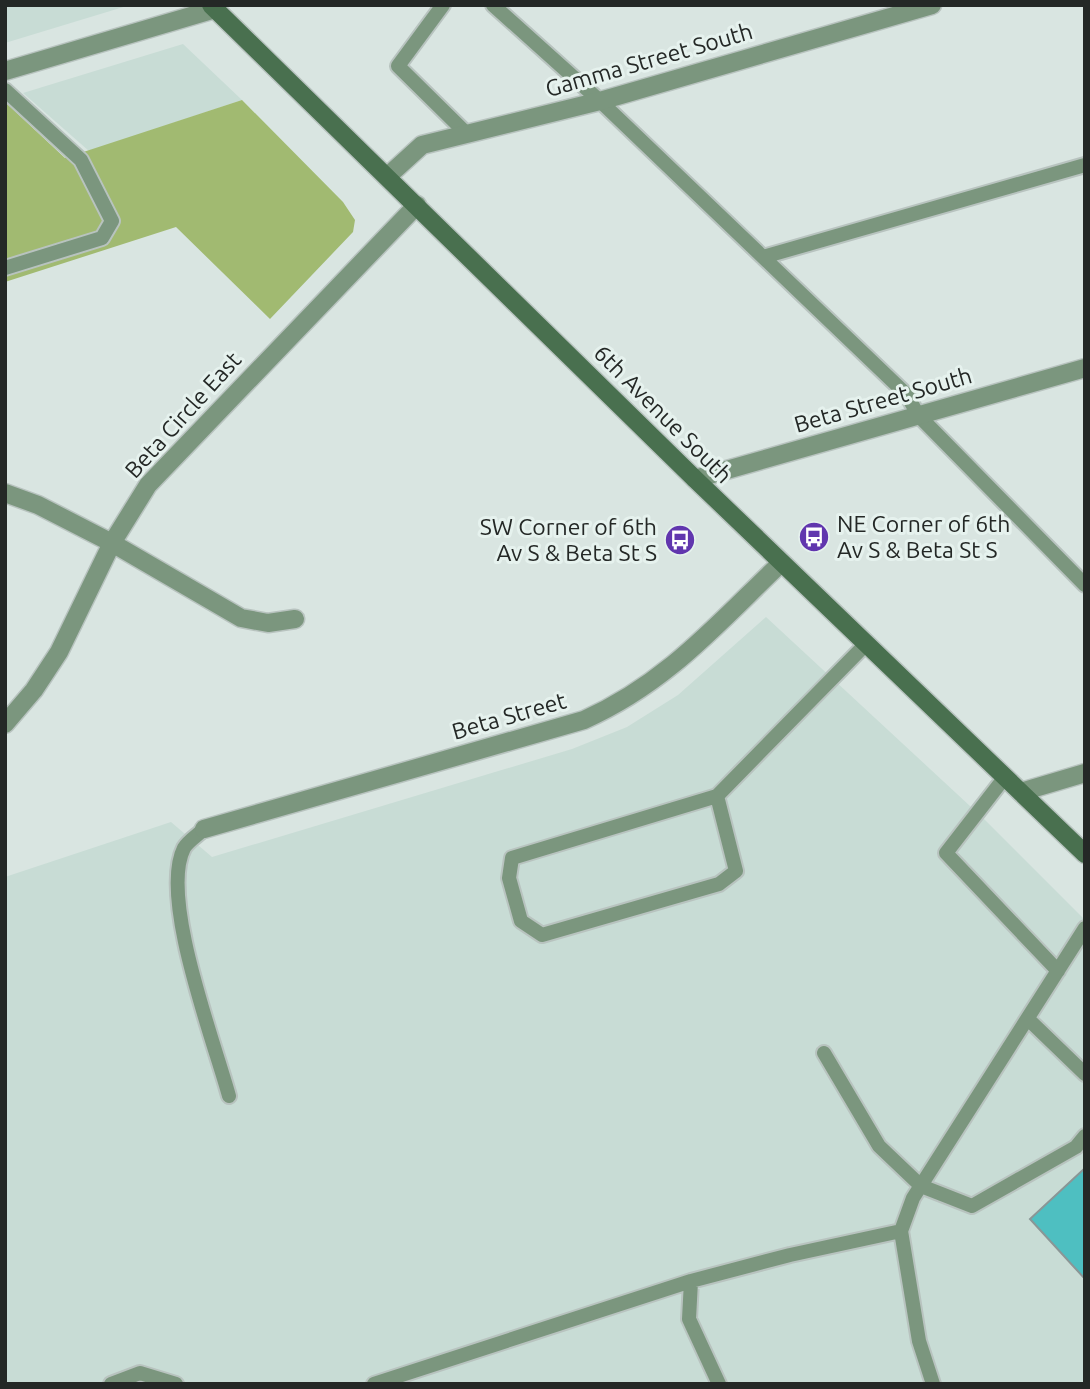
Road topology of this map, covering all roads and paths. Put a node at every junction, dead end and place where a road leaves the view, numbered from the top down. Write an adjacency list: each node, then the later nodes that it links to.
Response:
1 (443, 5): 8 (lane)
2 (493, 5): 7 (lane)
3 (932, 5): 7 (street, Gamma Street South)
4 (213, 7): 5 (street); 10 (main road, 6th Avenue South)
5 (5, 72)
6 (5, 90): 13 (lane)
7 (600, 101): 8 (street, Gamma Street South); 12 (lane)
8 (467, 134): 10 (street, Gamma Street South)
9 (1085, 165): 12 (lane)
10 (388, 176): 11 (main road, 6th Avenue South)
11 (417, 205): 16 (main road, 6th Avenue South); 18 (street, Beta Circle East)
12 (763, 257): 15 (lane)
13 (5, 268)
14 (1085, 368): 15 (street, Beta Street South)
15 (918, 415): 16 (street, Beta Street South); 20 (lane)
16 (695, 479): 19 (main road, 6th Avenue South)
17 (5, 493): 18 (street)
18 (112, 543): 21 (street); 23 (street, Beta Circle East)
19 (781, 563): 22 (main road, 6th Avenue South); 28 (street, Beta Street)
20 (1082, 578)
21 (295, 619)
22 (865, 645): 25 (main road, 6th Avenue South); 27 (lane)
23 (5, 724)
24 (1085, 774): 26 (street)
25 (1005, 777): 26 (main road, 6th Avenue South); 31 (lane)
26 (1021, 792): 29 (main road, 6th Avenue South)
27 (717, 796): 27 (lane)
28 (204, 829): 35 (lane)
29 (1085, 854)
30 (1085, 928): 31 (lane)
31 (1058, 971): 32 (lane)
32 (1028, 1019): 34 (lane); 37 (lane)
33 (824, 1053): 37 (lane)
34 (1085, 1074)
35 (229, 1096)
36 (1085, 1136): 37 (lane)
37 (921, 1186): 38 (lane)
38 (901, 1231): 39 (lane); 44 (lane)
39 (691, 1281): 42 (lane); 43 (lane)
40 (111, 1384): 41 (lane)
41 (176, 1384)
42 (374, 1384)
43 (719, 1384)
44 (933, 1384)

